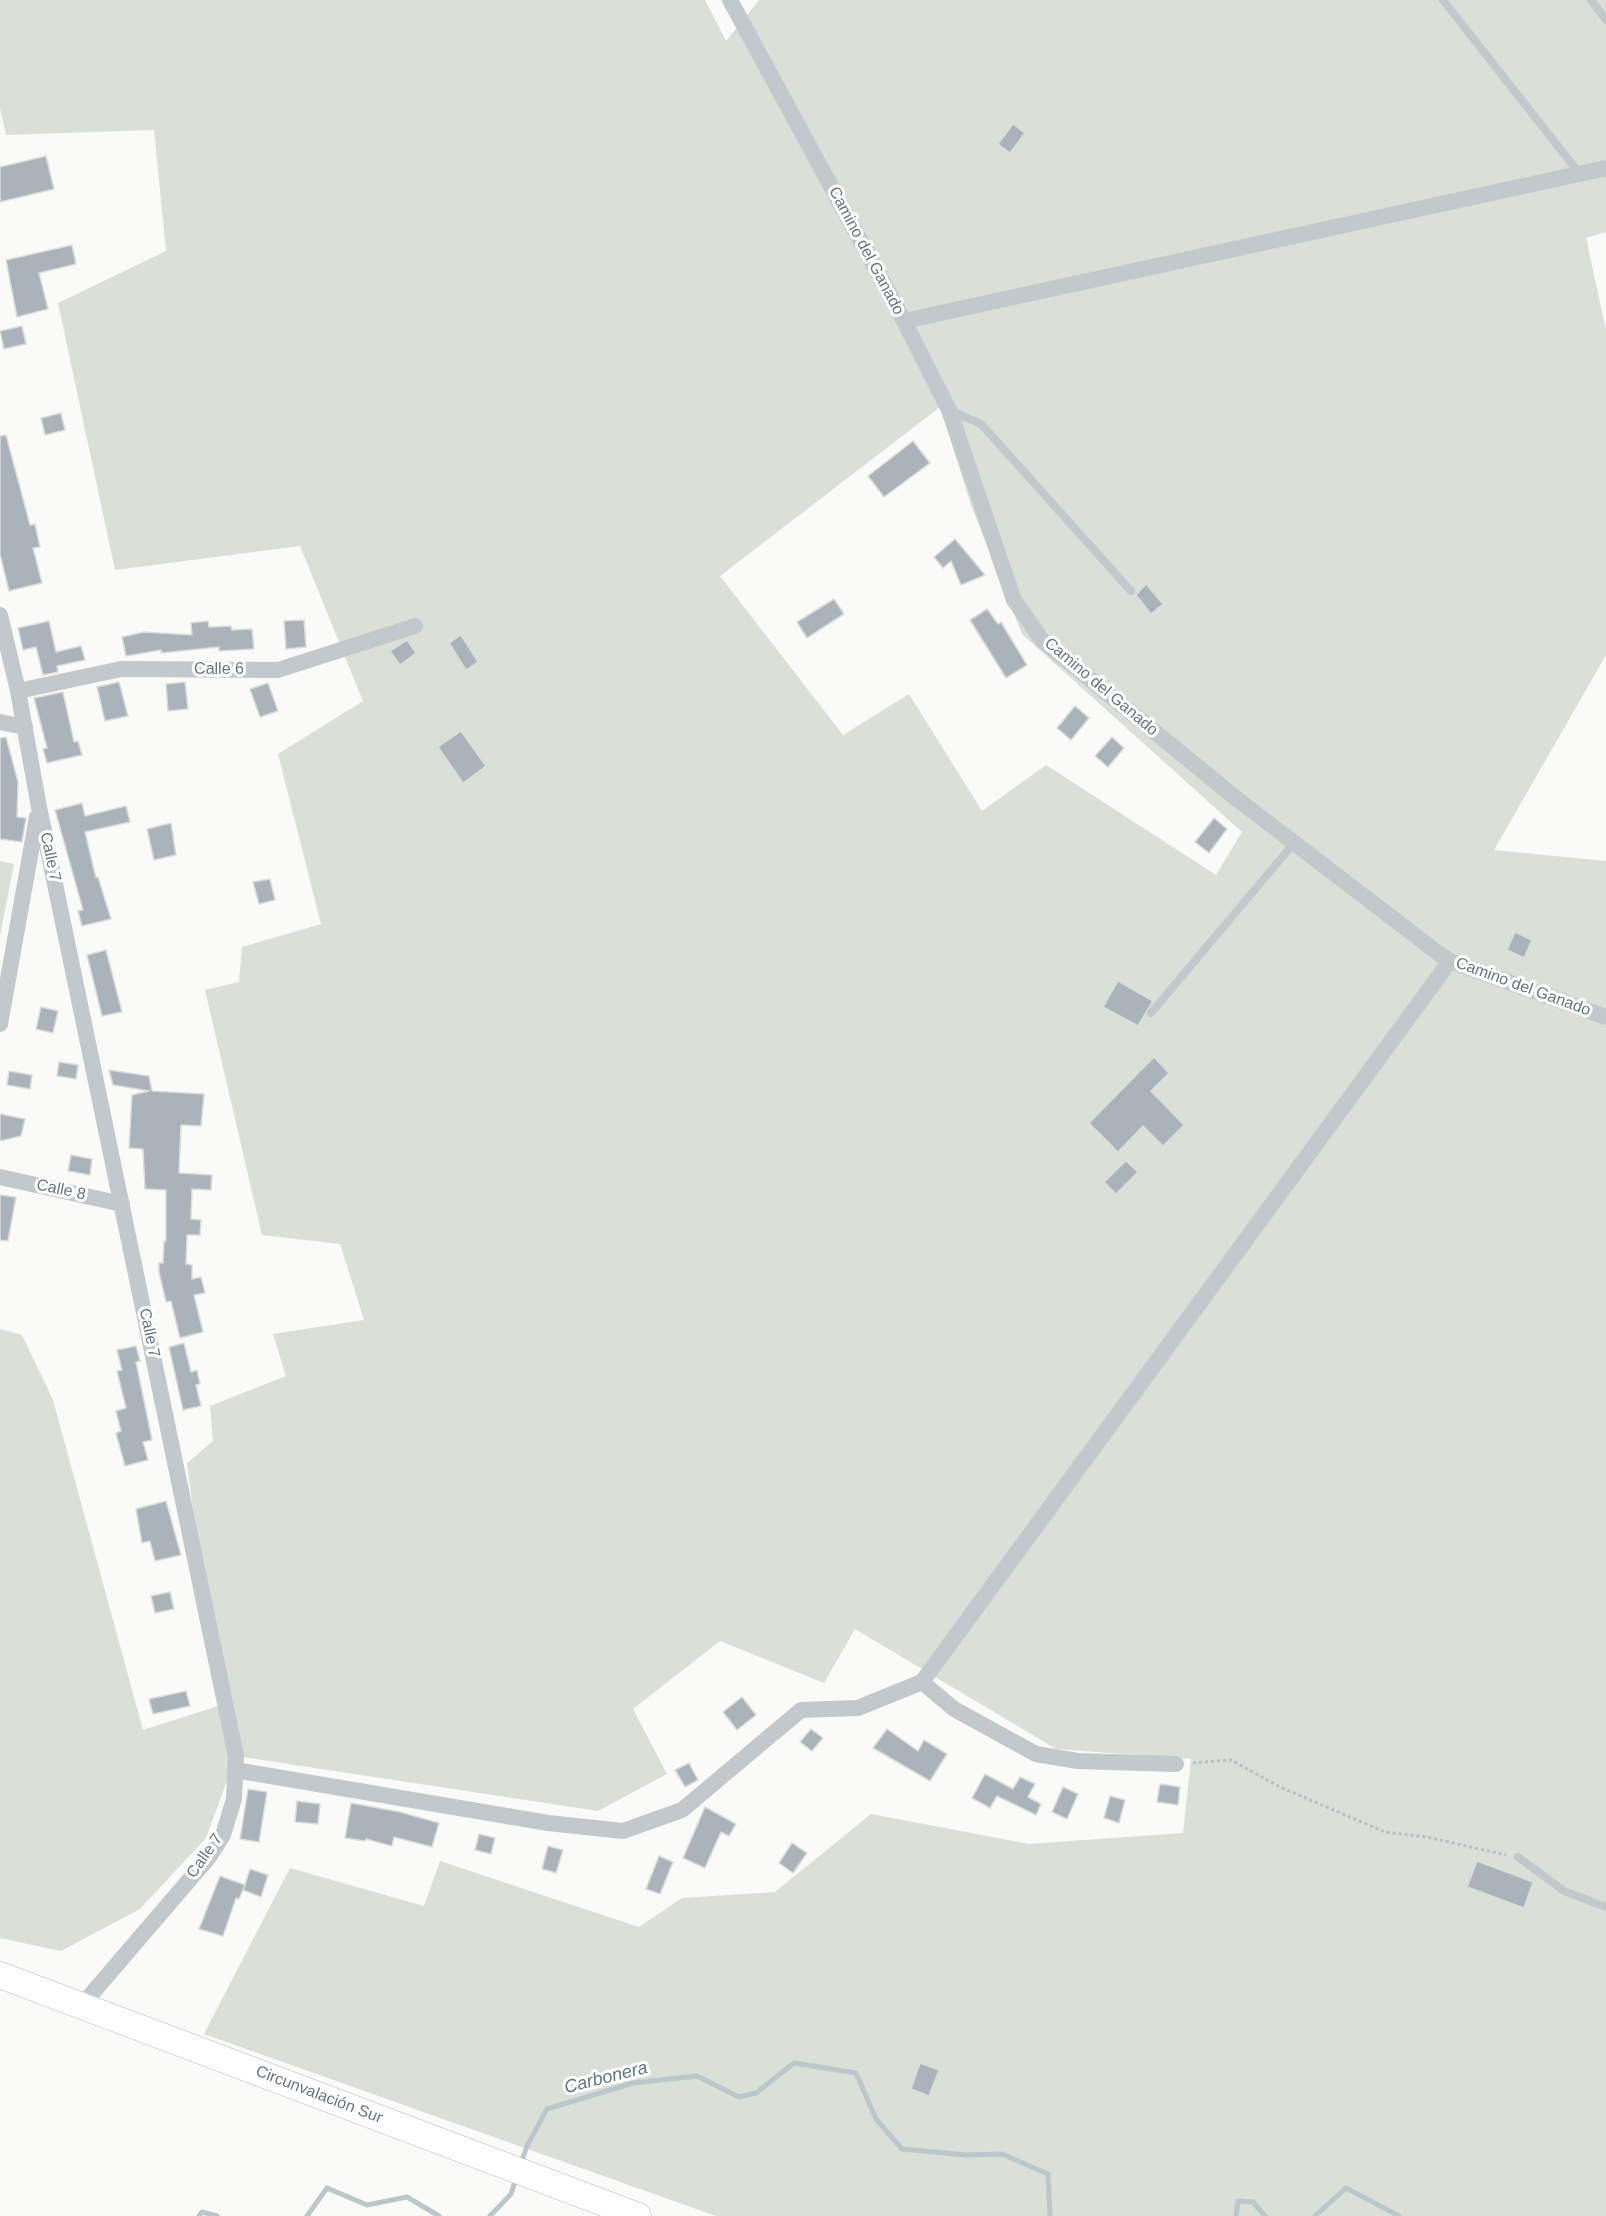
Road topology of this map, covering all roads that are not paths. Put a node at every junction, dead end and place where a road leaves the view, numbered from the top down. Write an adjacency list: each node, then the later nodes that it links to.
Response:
1 (730, 0): 7 (street, Camino del Ganado)
2 (1443, 0): 6 (lane)
3 (1591, 0): 4 (lane)
4 (1606, 20)
5 (1606, 168): 6 (street)
6 (1579, 173): 7 (street)
7 (904, 321): 8 (street, Camino del Ganado)
8 (949, 410): 9 (lane); 16 (street, Camino del Ganado)
9 (1131, 591)
10 (0, 615): 12 (street, Calle 7)
11 (415, 626): 12 (street, Calle 6)
12 (18, 691): 14 (street, Calle 7)
13 (0, 722): 14 (street)
14 (25, 727): 15 (street, Calle 7)
15 (39, 807): 20 (street); 22 (street, Calle 7)
16 (1294, 843): 17 (street, Camino del Ganado); 18 (lane)
17 (1450, 961): 19 (street, Camino del Ganado); 23 (street)
18 (1151, 1014)
19 (1606, 1017)
20 (0, 1024)
21 (0, 1177): 22 (street, Calle 8)
22 (122, 1204): 25 (street, Calle 7)
23 (922, 1682): 24 (street); 25 (street)
24 (1176, 1764)
25 (235, 1770): 29 (street, Calle 7)
26 (1518, 1857): 27 (lane)
27 (1606, 1906)
28 (0, 1975): 29 (main road, Circunvalación Sur)
29 (82, 2005): 30 (main road, Circunvalación Sur)
30 (638, 2216)

